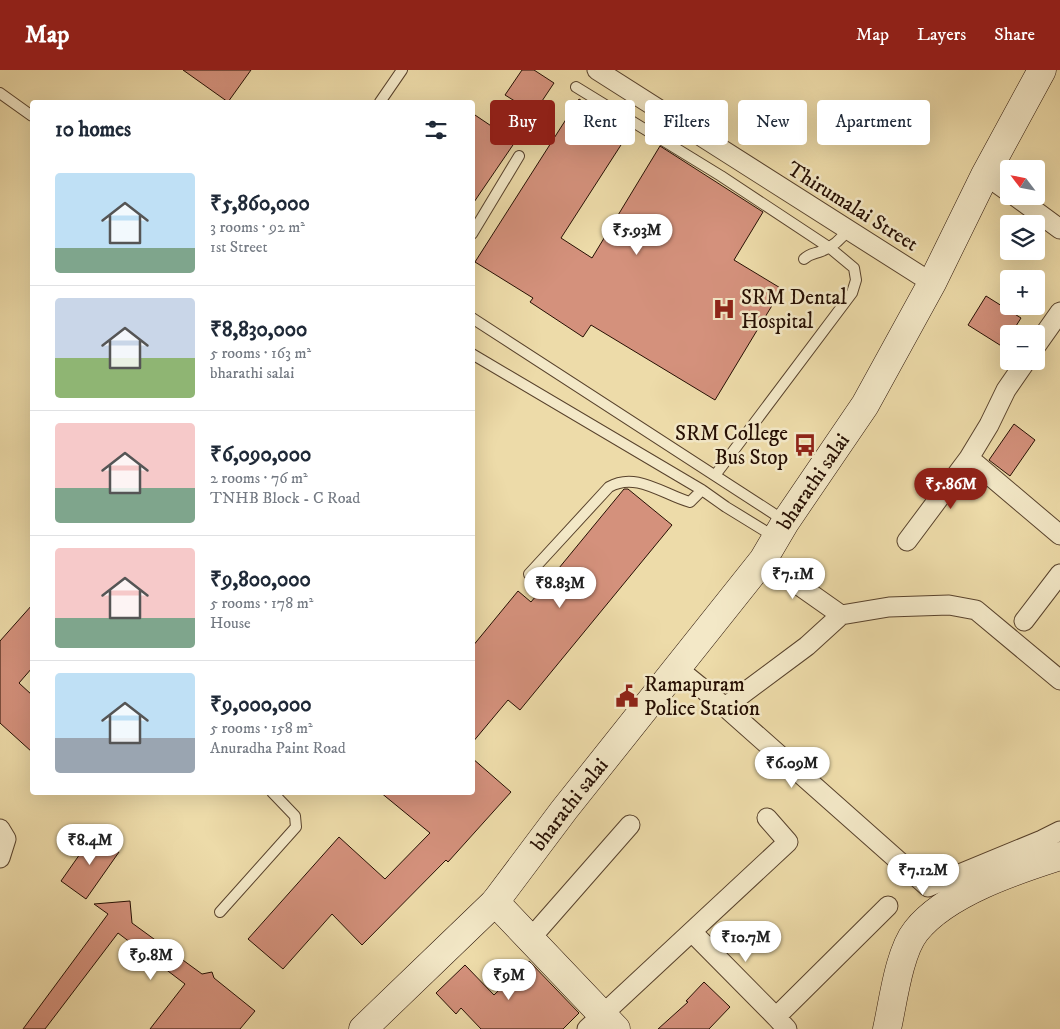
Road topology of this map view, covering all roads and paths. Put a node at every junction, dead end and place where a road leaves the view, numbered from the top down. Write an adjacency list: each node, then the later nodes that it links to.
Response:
1 (402, 70): 6 (lane)
2 (597, 70): 13 (street, Thirumalai Street)
3 (1042, 70): 9 (street, bharathi salai)
4 (576, 88): 15 (lane)
5 (0, 93): 7 (lane)
6 (381, 100)
7 (30, 115)
8 (519, 156): 12 (lane)
9 (985, 175): 10 (street); 17 (street, bharathi salai)
10 (1000, 186)
11 (1027, 205): 14 (street)
12 (475, 229)
13 (848, 229): 15 (lane); 17 (street, Thirumalai Street)
14 (1060, 229)
15 (830, 248): 16 (lane); 24 (lane)
16 (804, 259)
17 (932, 283): 27 (street, bharathi salai)
18 (1060, 312): 20 (street)
19 (475, 320): 24 (lane)
20 (1045, 333)
21 (475, 356): 25 (lane)
22 (1020, 370): 23 (street)
23 (969, 458): 26 (street); 28 (street)
24 (716, 474): 27 (lane)
25 (702, 490): 27 (lane); 29 (lane)
26 (1060, 535)
27 (775, 540): 31 (street); 33 (street, bharathi salai)
28 (907, 541)
29 (529, 574)
30 (1060, 574): 32 (street)
31 (841, 615): 34 (street); 35 (street)
32 (1024, 621)
33 (677, 668): 35 (street); 43 (street, bharathi salai)
34 (1060, 680)
35 (725, 707): 40 (street)
36 (275, 795): 45 (lane)
37 (767, 818): 46 (street)
38 (630, 825): 47 (street)
39 (0, 829): 42 (street)
40 (1060, 831)
41 (1060, 856): 51 (street)
42 (0, 858)
43 (496, 902): 47 (street); 50 (street, bharathi salai)
44 (888, 906): 48 (street)
45 (220, 912)
46 (692, 932): 48 (street); 49 (street)
47 (530, 939): 49 (street)
48 (782, 1023)
49 (602, 1024)
50 (363, 1029)
51 (887, 1029)

